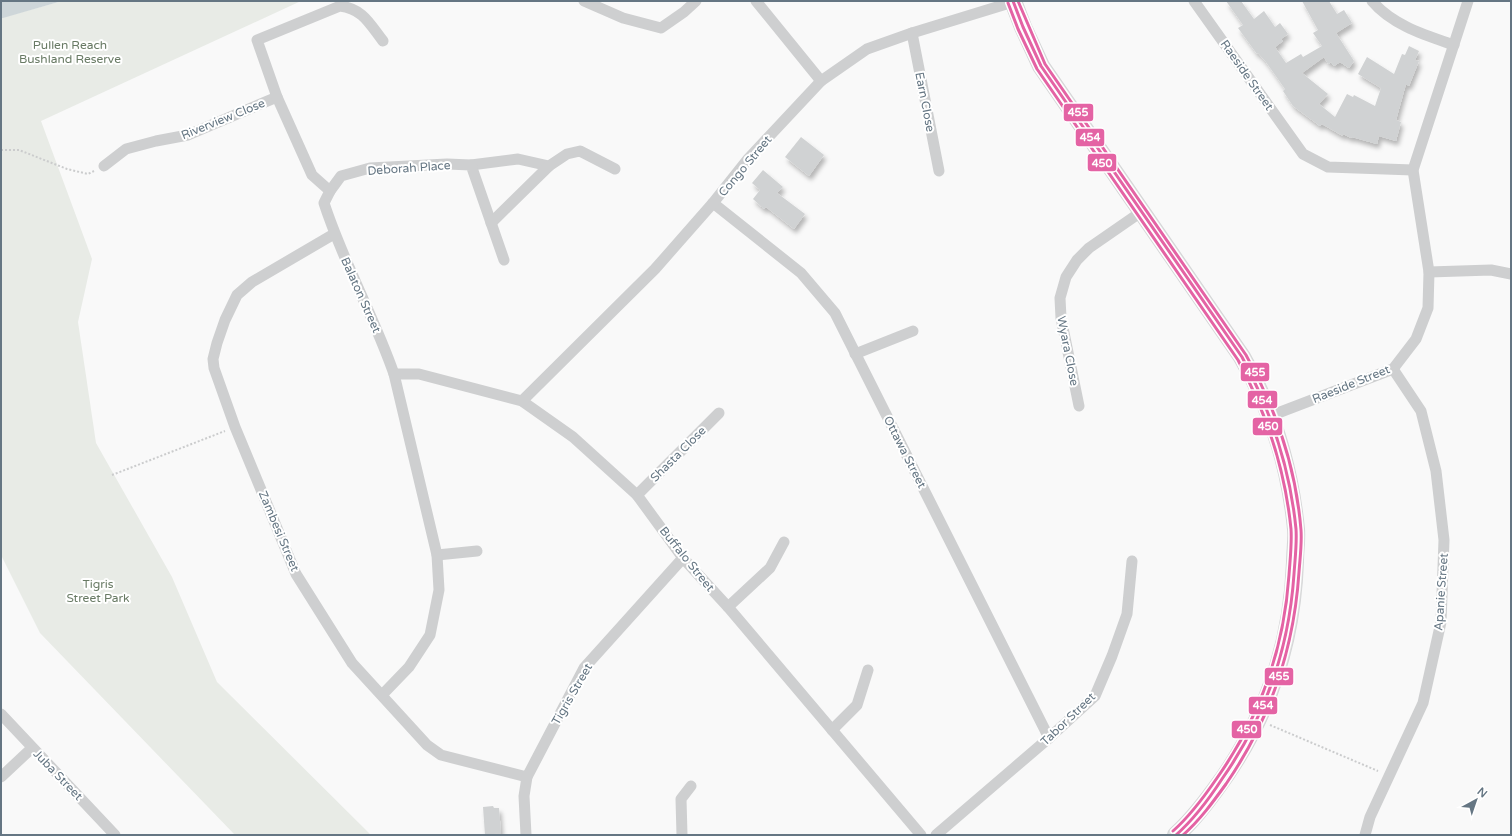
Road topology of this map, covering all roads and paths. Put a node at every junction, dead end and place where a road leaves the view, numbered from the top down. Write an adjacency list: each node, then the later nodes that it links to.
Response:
1 (584, 1): 2 (street)
2 (696, 1)
3 (756, 1): 11 (street)
4 (1013, 1): 8 (street, Congo Street); 22 (street)
5 (1194, 1): 18 (street, Raeside Street)
6 (1372, 1): 10 (street)
7 (1468, 1): 10 (street, Raeside Street)
8 (912, 33): 11 (street, Congo Street); 19 (street, Earn Close)
9 (383, 40): 12 (street)
10 (1454, 45): 18 (street, Raeside Street)
11 (821, 82): 21 (street, Congo Street)
12 (277, 97): 15 (street, Riverview Close); 20 (street)
13 (1, 150): 15 (path)
14 (471, 165): 16 (street, Deborah Place); 20 (street, Deborah Place); 23 (street)
15 (104, 166)
16 (549, 166): 17 (street); 23 (street)
17 (615, 169)
18 (1414, 170): 26 (street, Raeside Street)
19 (939, 171)
20 (330, 191): 24 (street, Balaton Street)
21 (713, 203): 29 (street, Ottawa Street); 32 (street, Congo Street)
22 (1142, 212): 33 (street, Wyara Close); 35 (street)
23 (491, 223): 25 (street)
24 (334, 234): 31 (street, Balaton Street); 36 (street, Zambesi Street)
25 (504, 260)
26 (1429, 272): 27 (street); 30 (street, Raeside Street)
27 (1511, 274)
28 (913, 331): 29 (street)
29 (855, 354): 50 (street, Ottawa Street)
30 (1393, 368): 35 (street, Raeside Street); 52 (street, Apanie Street)
31 (394, 374): 32 (street, Buffalo Street); 41 (street, Balaton Street)
32 (522, 401): 38 (street, Buffalo Street)
33 (1079, 406)
34 (719, 413): 38 (street, Shasta Close)
35 (1270, 416): 48 (street)
36 (236, 427): 37 (path); 46 (street, Zambesi Street)
37 (112, 475)
38 (637, 495): 42 (street, Buffalo Street)
39 (784, 542): 44 (street)
40 (477, 551): 41 (street)
41 (437, 555): 46 (street, Balaton Street)
42 (683, 558): 44 (street, Buffalo Street); 54 (street, Tigris Street)
43 (1132, 561): 50 (street, Tabor Street)
44 (728, 608): 49 (street, Buffalo Street)
45 (868, 670): 49 (street)
46 (382, 695): 54 (street, Zambesi Street)
47 (1, 714): 51 (street, Juba Street)
48 (1258, 720): 52 (path); 61 (street)
49 (832, 730): 59 (street, Buffalo Street)
50 (1049, 738): 60 (street, Tabor Street)
51 (32, 748): 53 (street); 56 (street, Juba Street)
52 (1390, 776): 62 (street, Apanie Street)
53 (1, 777)
54 (526, 777): 57 (street, Tigris Street)
55 (691, 786): 58 (street)
56 (115, 835)
57 (526, 835)
58 (682, 835)
59 (921, 835)
60 (936, 835)
61 (1176, 835)
62 (1365, 835)

